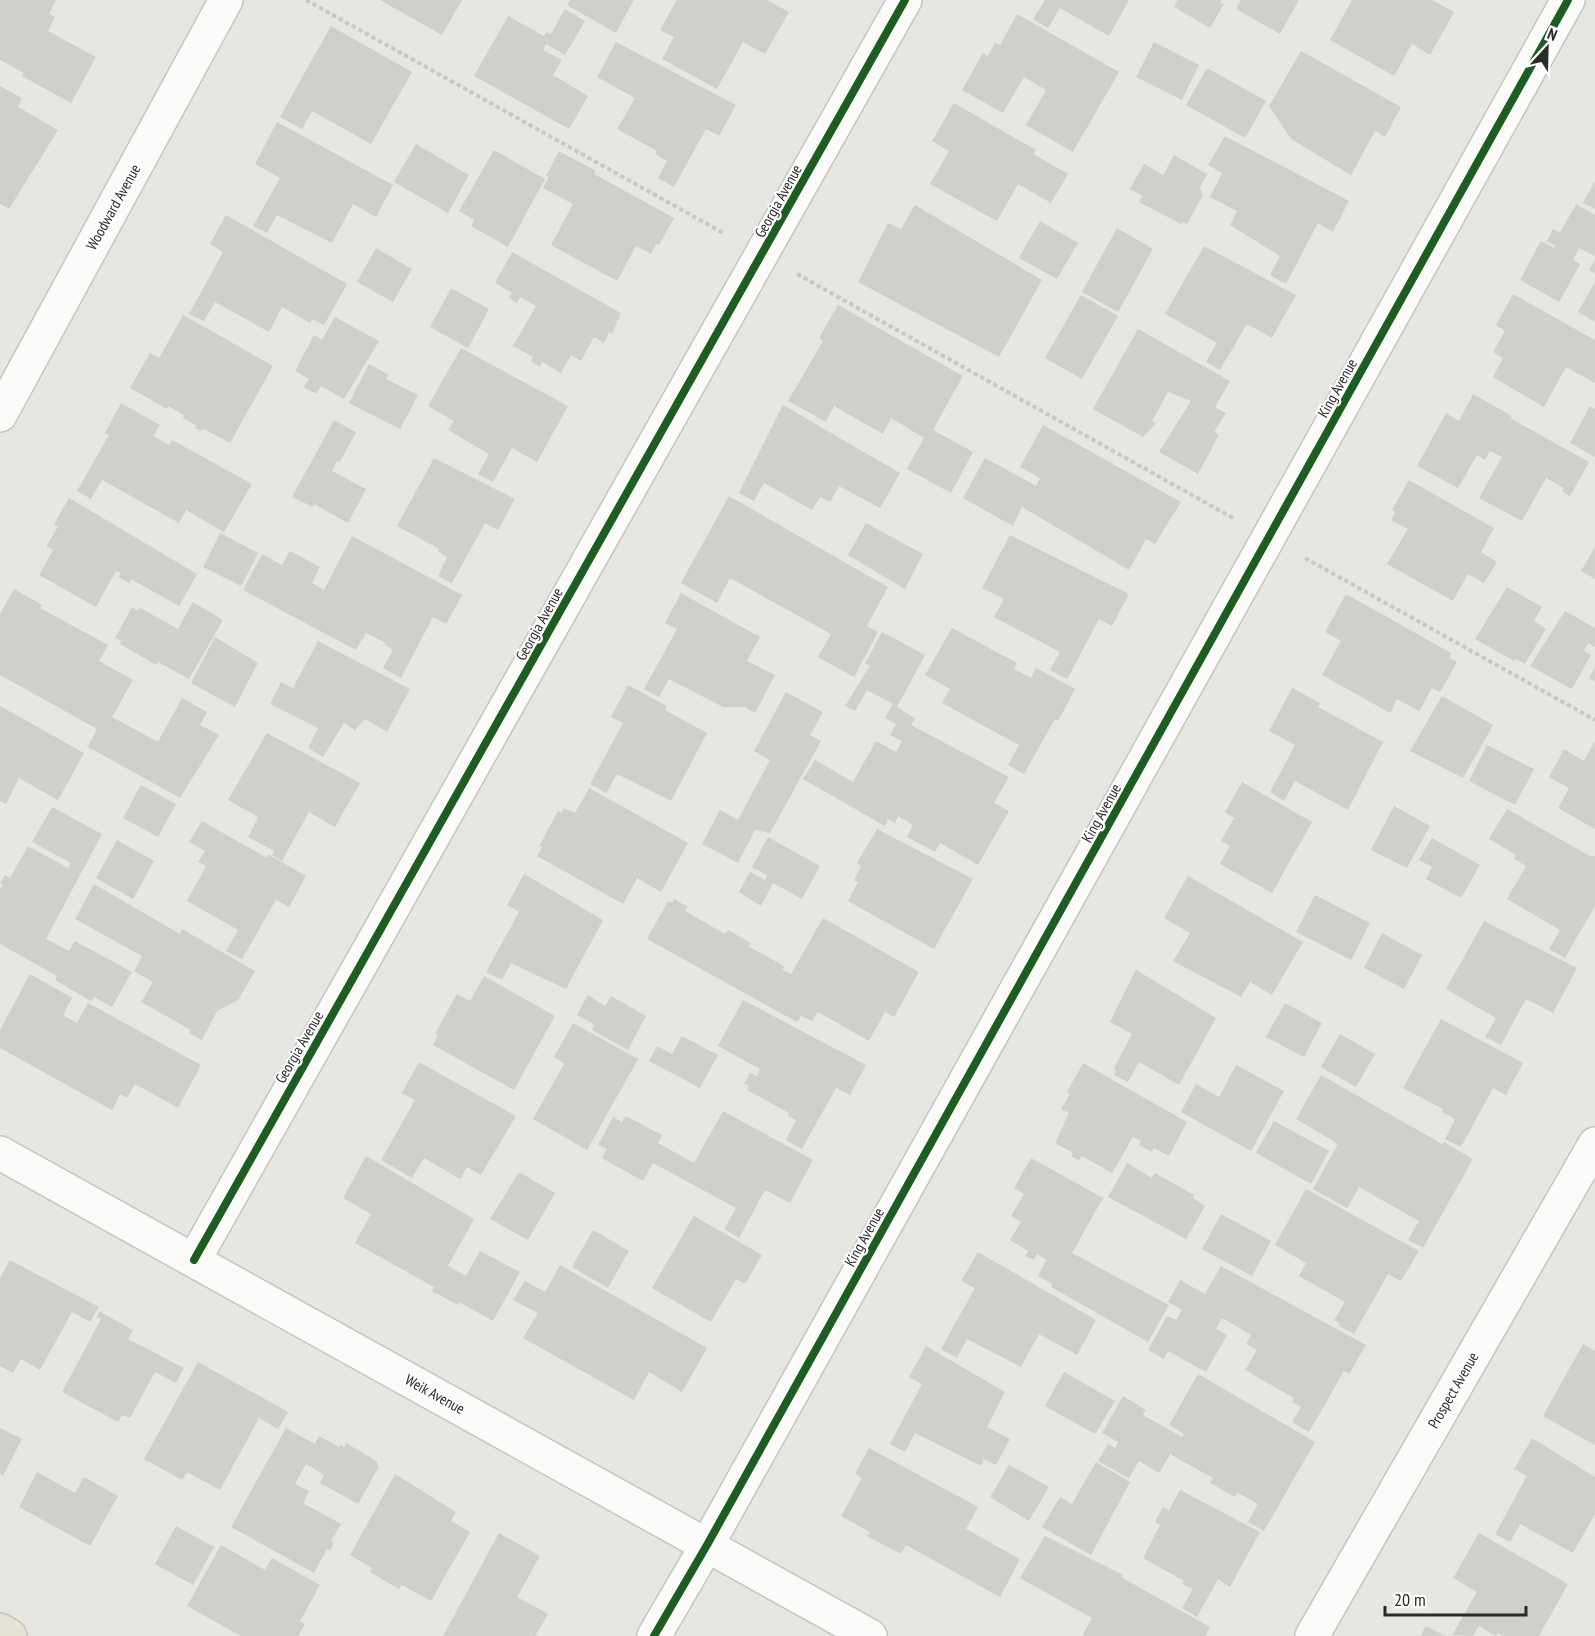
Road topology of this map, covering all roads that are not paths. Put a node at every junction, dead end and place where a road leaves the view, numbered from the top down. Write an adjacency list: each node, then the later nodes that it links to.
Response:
1 (226, 0): 4 (street, Woodward Avenue)
2 (905, 0): 7 (street, Georgia Avenue)
3 (1568, 0): 8 (street, King Avenue)
4 (0, 415)
5 (1595, 1144): 13 (street, Prospect Avenue)
6 (0, 1153): 7 (street, Weik Avenue)
7 (194, 1260): 8 (street, Weik Avenue)
8 (707, 1545): 11 (street, King Avenue); 12 (street, Weik Avenue)
9 (0, 1630): 10 (main road)
10 (10, 1636)
11 (654, 1636)
12 (870, 1636)
13 (1312, 1636)

